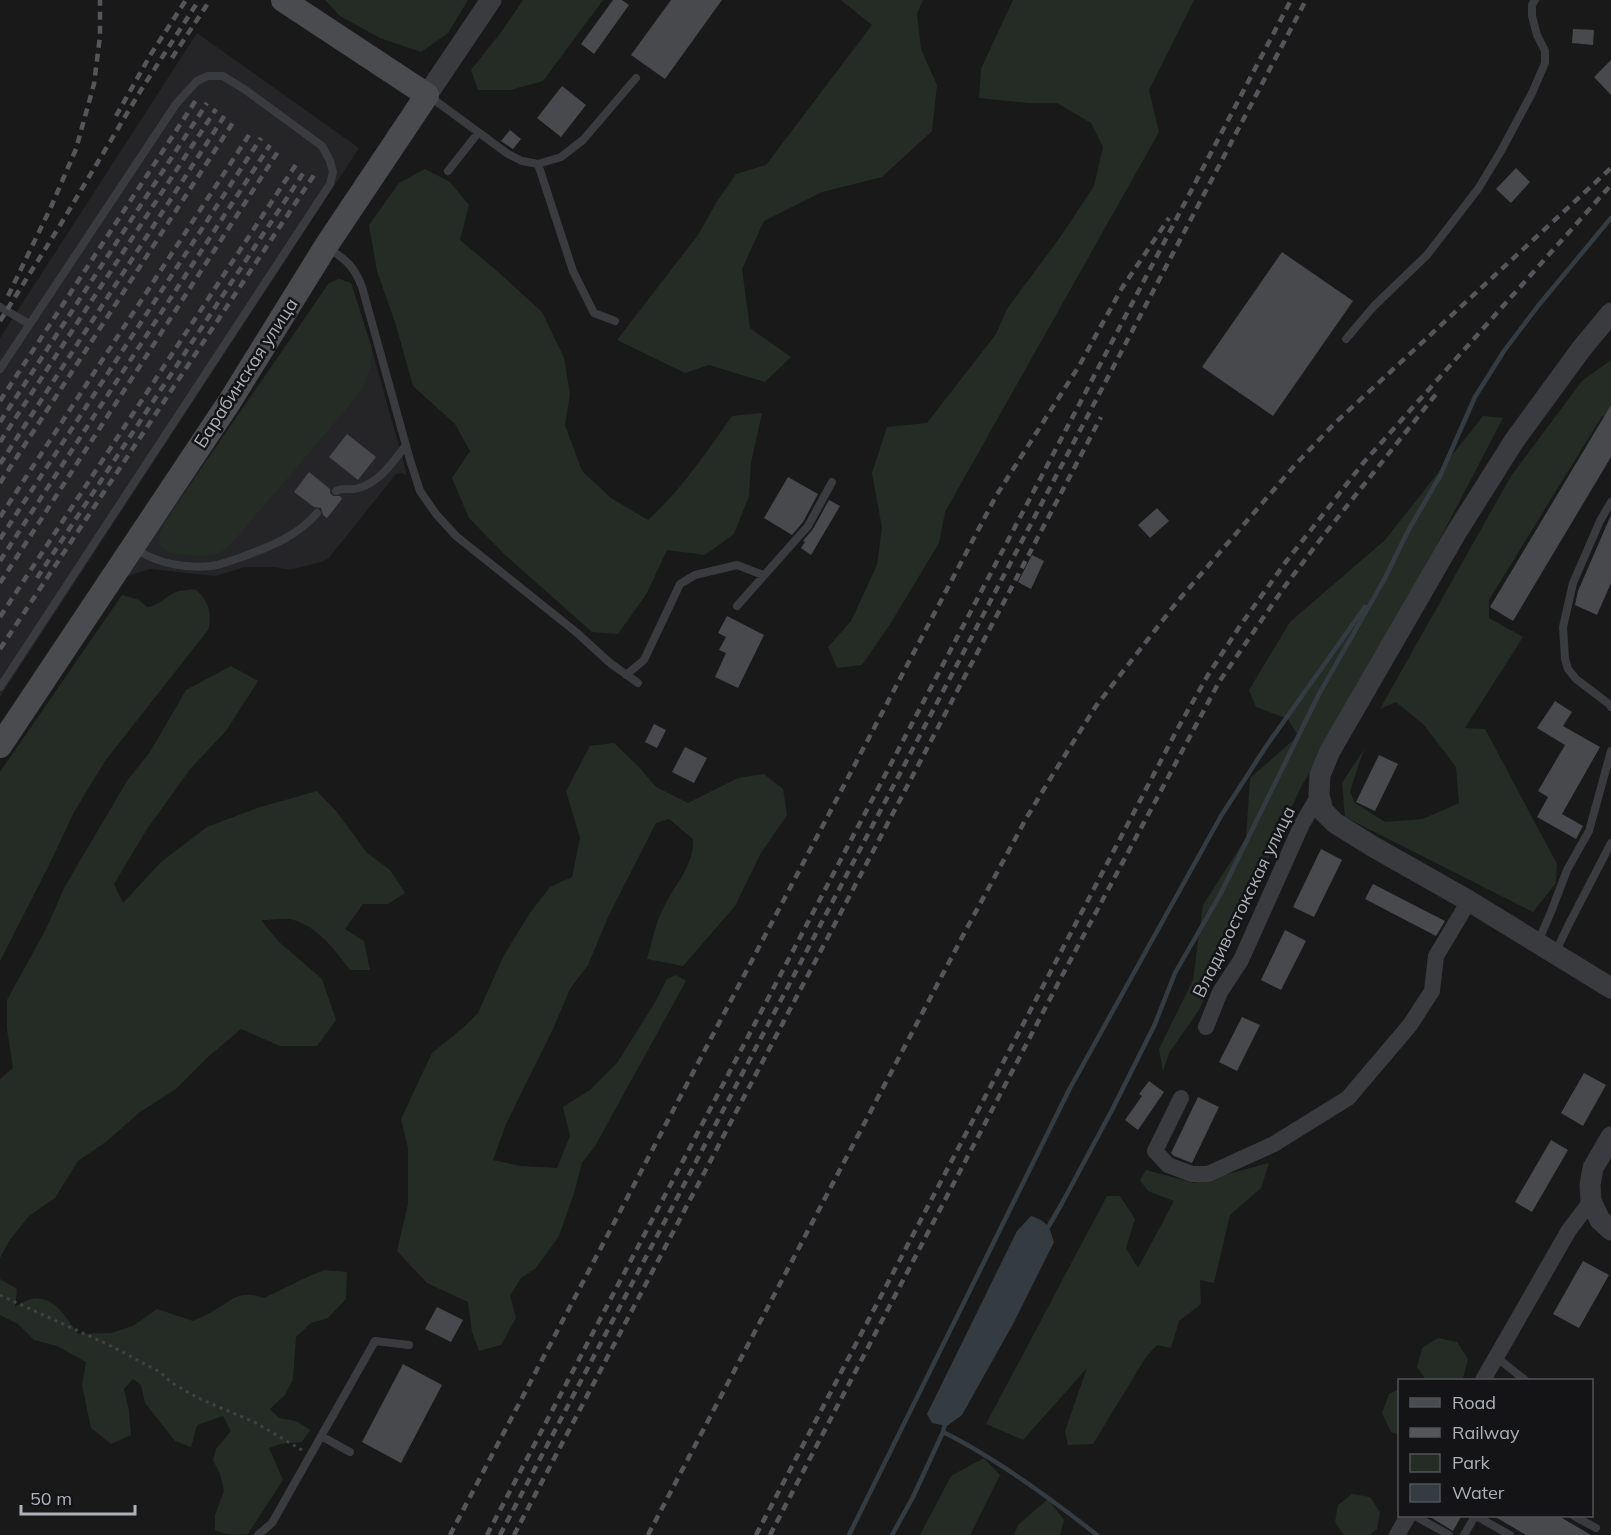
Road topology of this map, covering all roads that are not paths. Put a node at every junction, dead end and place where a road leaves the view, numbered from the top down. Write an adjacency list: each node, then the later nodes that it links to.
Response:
1 (283, 0): 5 (main road)
2 (491, 0): 5 (street, Барабинская улица)
3 (1535, 0): 14 (lane)
4 (636, 78): 7 (lane)
5 (427, 95): 6 (lane); 9 (main road, Барабинская улица)
6 (478, 133): 7 (lane); 8 (lane)
7 (538, 164): 12 (lane)
8 (448, 171)
9 (326, 246): 16 (lane); 21 (main road, Барабинская улица)
10 (0, 307): 13 (lane)
11 (1611, 312): 30 (street)
12 (615, 321)
13 (26, 322)
14 (1346, 339)
15 (0, 369): 26 (lane)
16 (406, 446): 18 (lane); 24 (lane)
17 (832, 483): 22 (lane)
18 (336, 491)
19 (1611, 502): 27 (lane)
20 (317, 513): 21 (lane)
21 (132, 547): 28 (main road, Барабинская улица)
22 (763, 575): 23 (lane); 24 (lane)
23 (737, 606)
24 (626, 675): 25 (lane)
25 (638, 683)
26 (0, 687)
27 (1611, 707)
28 (0, 746)
29 (1611, 751): 33 (lane)
30 (1319, 795): 32 (street); 35 (street, Владивостокская улица)
31 (1611, 843): 33 (lane)
32 (1469, 901): 33 (street); 36 (street)
33 (1546, 948): 34 (street)
34 (1611, 988)
35 (1206, 1027)
36 (1181, 1098)
37 (1611, 1137): 38 (street)
38 (1591, 1201): 39 (street); 41 (street)
39 (1611, 1230)
40 (409, 1345): 44 (lane)
41 (1496, 1357): 42 (street); 43 (lane)
42 (1484, 1379)
43 (1524, 1379)
44 (321, 1436): 45 (lane); 52 (lane)
45 (350, 1452)
46 (1407, 1517): 53 (street)
47 (1418, 1517): 54 (lane)
48 (1474, 1517): 55 (lane)
49 (1478, 1517): 56 (lane)
50 (1577, 1517): 51 (lane)
51 (1596, 1528)
52 (258, 1535)
53 (1397, 1535)
54 (1449, 1535)
55 (1464, 1535)
56 (1510, 1535)

